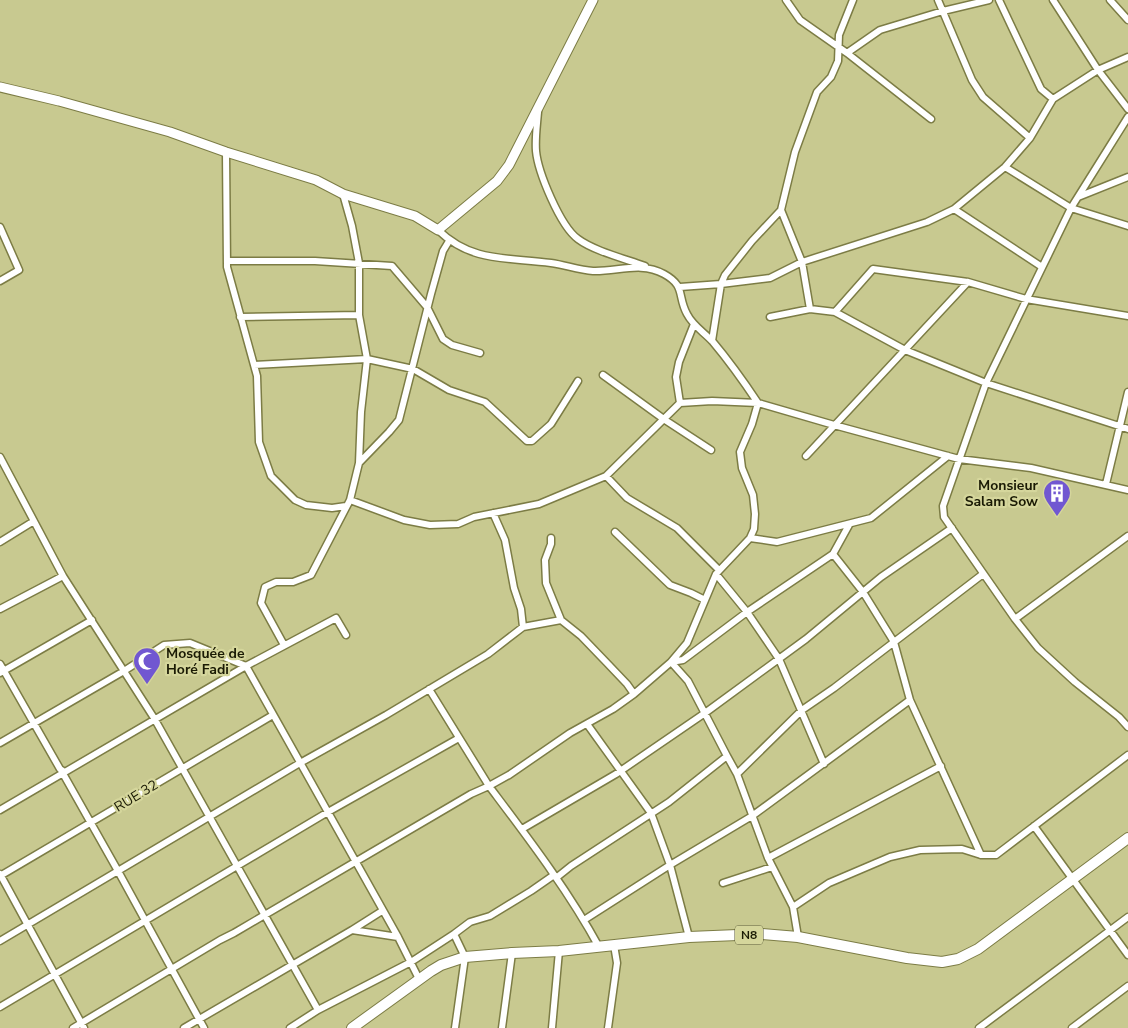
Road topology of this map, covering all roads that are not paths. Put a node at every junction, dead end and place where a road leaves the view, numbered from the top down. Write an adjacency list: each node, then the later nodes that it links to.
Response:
1 (593, 0): 18 (street)
2 (786, 0): 11 (street)
3 (853, 0): 11 (street)
4 (938, 0): 9 (street)
5 (989, 0): 9 (street)
6 (999, 0): 16 (street)
7 (1053, 0): 14 (street)
8 (1110, 0): 10 (street)
9 (943, 11): 12 (street); 21 (street)
10 (1128, 20)
11 (839, 48): 12 (street); 29 (street)
12 (847, 53): 20 (street)
13 (1128, 57): 14 (street)
14 (1098, 70): 16 (street); 17 (street)
15 (0, 87): 22 (street)
16 (1054, 99): 21 (street)
17 (1128, 108)
18 (538, 109): 32 (street); 38 (street)
19 (1128, 117): 26 (street)
20 (931, 119)
21 (1030, 138): 23 (street)
22 (226, 152): 25 (street); 34 (street)
23 (1005, 167): 27 (street); 28 (street)
24 (1128, 177): 26 (street)
25 (343, 194): 32 (street); 36 (street)
26 (1078, 197): 27 (street)
27 (1070, 208): 30 (street); 37 (street)
28 (954, 209): 35 (street); 37 (street)
29 (781, 210): 35 (street); 41 (street)
30 (1128, 226)
31 (0, 227): 39 (street)
32 (438, 230): 33 (street)
33 (449, 241): 38 (street); 44 (street)
34 (227, 261): 36 (street); 49 (street)
35 (802, 262): 41 (street); 45 (street)
36 (359, 263): 44 (street); 47 (street)
37 (1042, 267): 43 (street)
38 (652, 268): 42 (street)
39 (0, 281)
40 (968, 282): 43 (street); 46 (street); 53 (street)
41 (720, 284): 42 (street); 52 (street)
42 (680, 287): 51 (street)
43 (1026, 299): 48 (street); 60 (street)
44 (427, 307): 54 (street); 57 (street)
45 (810, 309): 46 (street); 50 (street)
46 (835, 312): 53 (street)
47 (359, 315): 49 (street); 55 (street)
48 (1128, 316)
49 (240, 317): 56 (street)
50 (770, 317)
51 (694, 324): 52 (street); 62 (street)
52 (712, 340): 63 (street)
53 (905, 350): 60 (street); 65 (street)
54 (480, 353)
55 (367, 359): 56 (street); 57 (street); 73 (street)
56 (254, 365): 79 (street)
57 (413, 369): 59 (street); 73 (street)
58 (603, 375): 64 (street)
59 (578, 381)
60 (986, 383): 66 (street); 72 (street)
61 (1128, 392): 66 (street)
62 (680, 403): 63 (street); 64 (street)
63 (758, 403): 65 (street); 87 (street)
64 (665, 420): 68 (street); 76 (street)
65 (834, 426): 69 (street); 70 (street)
66 (1120, 426): 67 (street); 77 (street)
67 (1128, 429)
68 (711, 450)
69 (806, 456)
70 (948, 456): 72 (street); 82 (street)
71 (0, 457): 74 (street)
72 (959, 459): 77 (street); 83 (street)
73 (359, 463): 79 (street)
74 (7, 469): 75 (street); 81 (street)
75 (0, 474)
76 (606, 476): 80 (street); 90 (street)
77 (1106, 484): 78 (street)
78 (1128, 490)
79 (348, 503): 80 (street); 103 (street)
80 (493, 513): 100 (street)
81 (34, 521): 88 (street); 92 (street)
82 (849, 525): 87 (street); 89 (street)
83 (952, 528): 91 (street); 93 (street)
84 (615, 532): 94 (street)
85 (1128, 536): 97 (street)
86 (551, 538): 99 (street)
87 (750, 538): 90 (street)
88 (0, 542)
89 (833, 554): 93 (street); 96 (street)
90 (718, 572): 94 (street); 96 (street)
91 (983, 574): 97 (street); 102 (street)
92 (63, 576): 95 (street); 98 (street)
93 (864, 592): 102 (street); 104 (street)
94 (705, 600): 105 (street)
95 (0, 608)
96 (747, 612): 104 (street); 105 (street)
97 (1015, 619): 119 (street)
98 (92, 620): 108 (street); 109 (street)
99 (561, 620): 100 (street); 111 (street)
100 (524, 627): 110 (street)
101 (346, 635): 103 (street)
102 (894, 642): 112 (street); 113 (street)
103 (284, 645): 107 (street)
104 (779, 659): 113 (street); 114 (street)
105 (671, 662): 111 (street); 114 (street)
106 (0, 664): 109 (street)
107 (246, 666): 108 (street); 115 (street); 116 (street)
108 (124, 671): 116 (street); 117 (street)
109 (2, 672): 117 (street)
110 (429, 690): 120 (street); 124 (street)
111 (634, 694): 118 (street)
112 (910, 700): 125 (street); 126 (street)
113 (802, 710): 125 (street); 130 (street)
114 (706, 713): 123 (street); 129 (street)
115 (273, 715): 124 (street); 127 (street, RUE 32)
116 (154, 718): 127 (street); 128 (street)
117 (34, 723): 121 (street); 128 (street)
118 (587, 724): 129 (street); 131 (street)
119 (1128, 726)
120 (459, 738): 131 (street); 133 (street)
121 (0, 744)
122 (1128, 755): 138 (street)
123 (727, 756): 130 (street); 134 (street)
124 (300, 763): 133 (street); 136 (street)
125 (824, 764): 135 (street)
126 (942, 766): 141 (street); 142 (street)
127 (182, 769): 136 (street); 137 (street, RUE 32)
128 (62, 771): 132 (street); 137 (street)
129 (621, 771): 134 (street); 139 (street)
130 (737, 774): 135 (street)
131 (489, 786): 139 (street); 143 (street)
132 (0, 810)
133 (328, 812): 143 (street); 145 (street)
134 (650, 813): 144 (street); 149 (street)
135 (752, 816): 142 (street); 144 (street)
136 (210, 817): 145 (street); 147 (street)
137 (90, 823): 147 (street); 148 (street, RUE 32)
138 (1034, 826): 141 (street); 150 (street)
139 (522, 829): 149 (street)
140 (1128, 838): 150 (main road, N8)
141 (981, 855): 152 (street)
142 (768, 858): 146 (street)
143 (356, 862): 153 (street); 154 (street)
144 (670, 865): 157 (street); 163 (street)
145 (236, 867): 154 (street); 156 (street)
146 (772, 867): 151 (street); 152 (street)
147 (118, 871): 156 (street); 158 (street)
148 (0, 875): 158 (street)
149 (555, 876): 157 (street); 161 (street)
150 (1072, 880): 160 (street); 164 (main road, N8)
151 (723, 883)
152 (793, 908): 164 (street)
153 (382, 911): 159 (street); 162 (street)
154 (265, 915): 173 (street); 174 (street)
155 (1128, 917): 160 (street)
156 (146, 920): 174 (street); 175 (street)
157 (584, 920): 167 (street)
158 (27, 925): 165 (street); 175 (street)
159 (352, 930): 162 (street); 173 (street)
160 (1110, 930): 170 (street); 191 (street)
161 (454, 934): 171 (street); 172 (street)
162 (398, 937): 172 (street)
163 (689, 937): 164 (main road, N8); 166 (main road, N8)
164 (798, 937)
165 (0, 940)
166 (614, 945): 167 (main road, N8); 190 (street)
167 (600, 946): 168 (main road, N8)
168 (559, 951): 169 (main road, N8); 189 (street)
169 (512, 952): 171 (main road, N8); 188 (street)
170 (1128, 955)
171 (465, 957): 176 (main road, N8); 187 (street)
172 (411, 962): 176 (street); 179 (street)
173 (292, 965): 179 (street); 180 (street)
174 (172, 968): 180 (street); 181 (street)
175 (55, 974): 178 (street); 181 (street)
176 (419, 979): 182 (main road, N8)
177 (1128, 986): 192 (street)
178 (0, 1007)
179 (318, 1010): 186 (street)
180 (199, 1019): 184 (street); 185 (street)
181 (83, 1026): 183 (street)
182 (358, 1027)
183 (73, 1028)
184 (184, 1028)
185 (204, 1028)
186 (290, 1028)
187 (455, 1028)
188 (502, 1028)
189 (552, 1028)
190 (608, 1028)
191 (979, 1028)
192 (1072, 1028)

